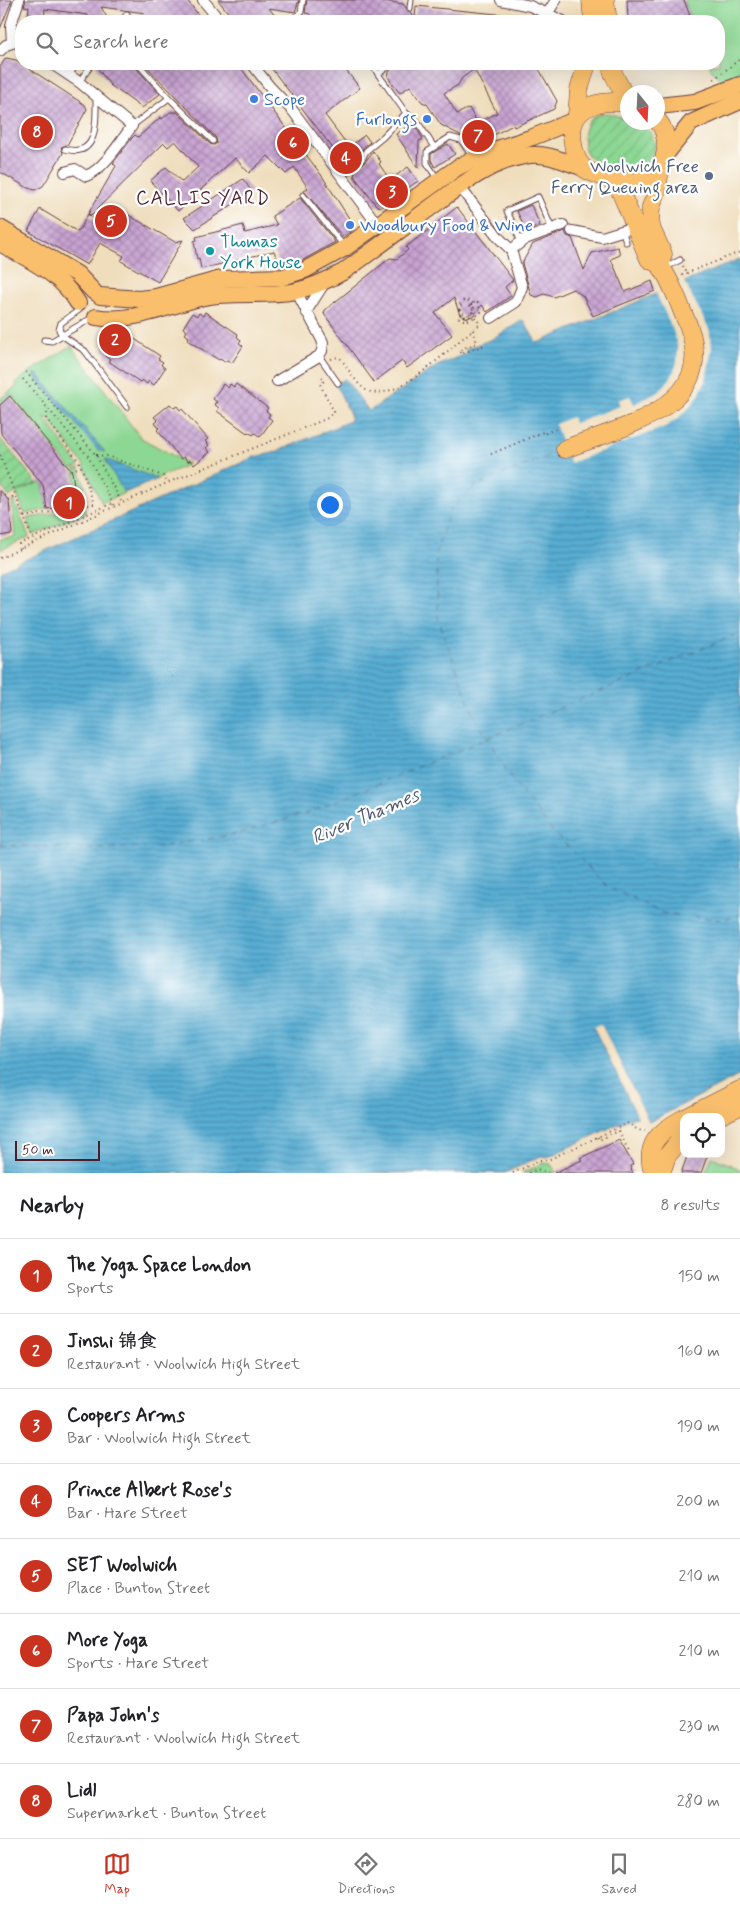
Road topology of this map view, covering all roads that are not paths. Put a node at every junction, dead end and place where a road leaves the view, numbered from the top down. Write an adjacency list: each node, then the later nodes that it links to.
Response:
1 (19, 0): 15 (street)
2 (203, 0): 11 (street)
3 (303, 0): 12 (lane)
4 (411, 0): 9 (lane)
5 (501, 0): 10 (street)
6 (556, 0): 10 (street)
7 (591, 0): 13 (highway)
8 (605, 0): 14 (highway)
9 (410, 8)
10 (547, 14)
11 (215, 15)
12 (299, 15)
13 (592, 15)
14 (607, 15)
15 (15, 38)
16 (15, 44): 17 (street)
17 (0, 51)
18 (60, 70): 28 (street)
19 (73, 70): 28 (lane)
20 (88, 70): 29 (lane)
21 (144, 70): 33 (lane)
22 (257, 70): 49 (street)
23 (376, 70): 27 (lane)
24 (384, 70): 27 (lane)
25 (585, 70): 39 (highway)
26 (612, 70): 31 (highway)
27 (378, 74): 38 (lane)
28 (69, 76): 29 (street)
29 (79, 82): 32 (street)
30 (740, 85): 37 (main road)
31 (620, 87)
32 (96, 97): 40 (street); 44 (lane)
33 (169, 98): 40 (lane); 42 (lane)
34 (620, 101): 39 (highway)
35 (740, 101): 37 (main road)
36 (665, 107): 37 (main road)
37 (698, 110): 46 (main road)
38 (406, 113): 43 (lane); 49 (lane)
39 (576, 118): 45 (main road); 47 (highway)
40 (132, 126): 48 (street)
41 (662, 130): 46 (highway)
42 (213, 141)
43 (434, 147): 45 (lane); 50 (lane)
44 (65, 149)
45 (474, 159): 50 (main road)
46 (663, 162): 51 (highway); 54 (highway)
47 (582, 167): 51 (highway); 52 (main road)
48 (65, 172)
49 (341, 176): 55 (street)
50 (439, 180): 55 (main road)
51 (616, 181): 54 (highway)
52 (459, 186): 61 (street); 64 (main road)
53 (303, 195): 60 (lane)
54 (636, 222): 57 (street); 63 (highway); 63 (highway)
55 (377, 224): 60 (main road)
56 (0, 228): 66 (main road)
57 (552, 229): 58 (street); 58 (lane)
58 (521, 242): 61 (street)
59 (0, 244): 67 (main road)
60 (345, 248): 66 (main road)
61 (511, 250): 69 (street)
62 (680, 260): 63 (lane)
63 (661, 267): 76 (highway)
64 (325, 282): 65 (main road); 68 (street)
65 (296, 291): 67 (main road); 68 (street)
66 (97, 294): 67 (main road); 67 (main road)
67 (86, 312): 70 (lane); 70 (lane)
68 (306, 312): 72 (street)
69 (491, 318)
70 (63, 336): 71 (lane); 75 (lane)
71 (44, 340)
72 (319, 356): 73 (street); 74 (lane)
73 (276, 381)
74 (338, 384)
75 (127, 406)
76 (565, 449)
77 (740, 1090): 79 (highway)
78 (740, 1106): 80 (highway)
79 (695, 1113)
80 (725, 1113)
81 (680, 1120): 83 (highway)
82 (680, 1140): 84 (highway)
83 (653, 1173)
84 (660, 1173)

